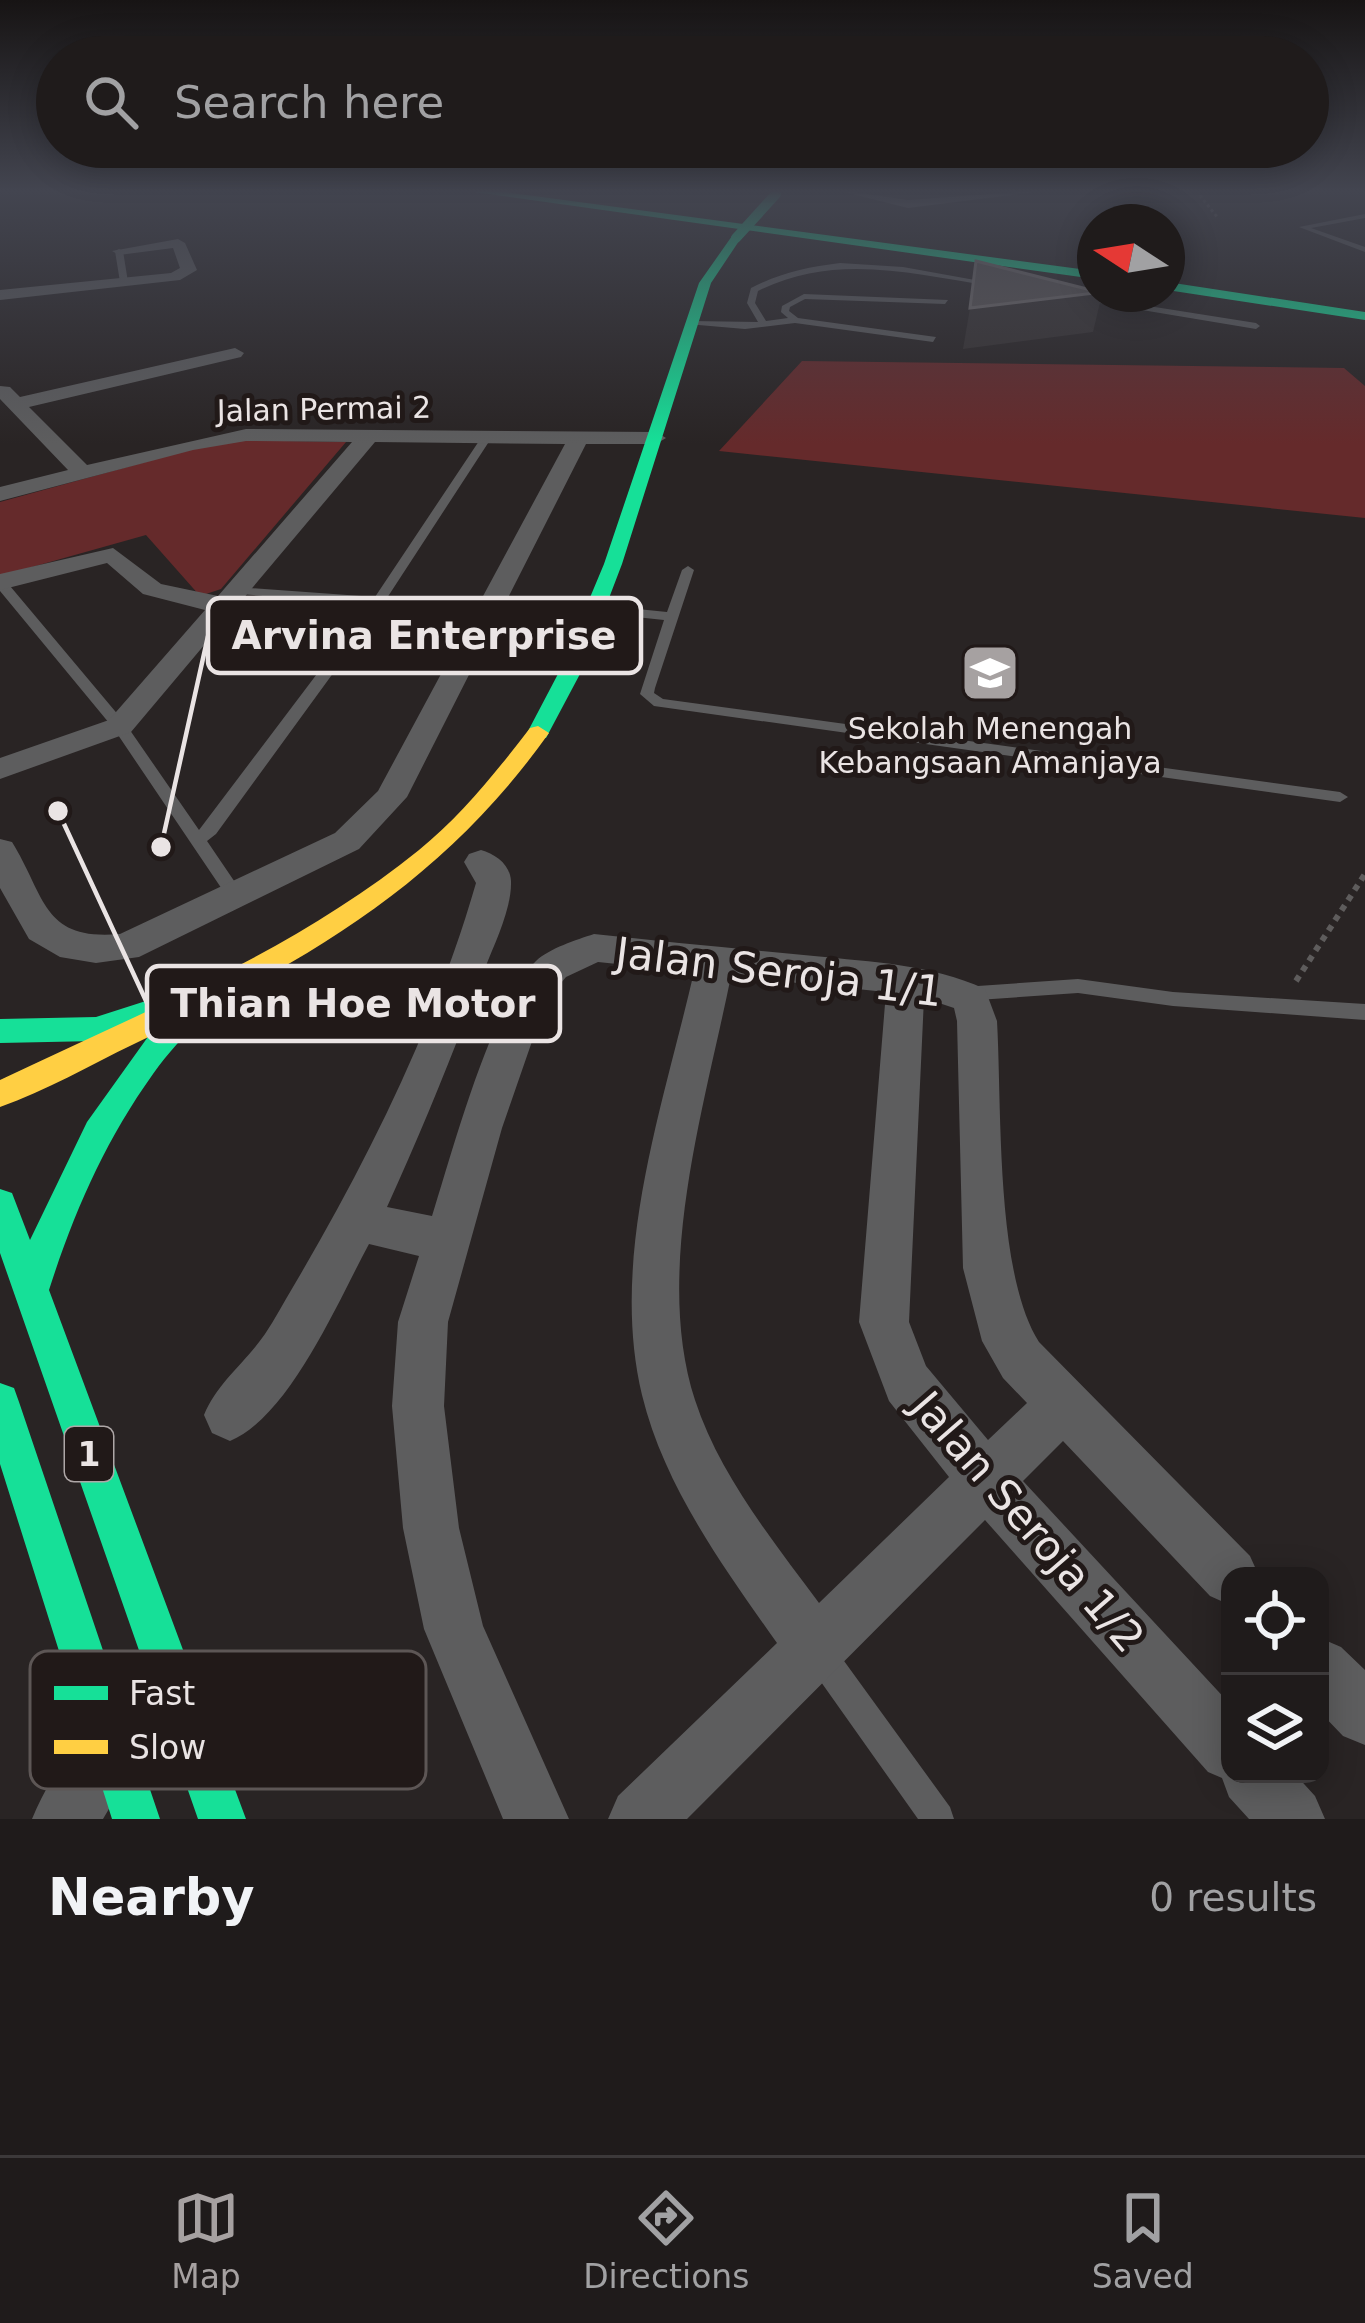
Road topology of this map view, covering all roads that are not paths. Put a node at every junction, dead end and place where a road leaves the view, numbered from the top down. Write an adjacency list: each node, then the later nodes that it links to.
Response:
1 (123, 274): 6 (lane)
2 (185, 274): 6 (street)
3 (709, 274): 14 (main road, bridge)
4 (797, 274): 15 (lane)
5 (894, 274): 7 (lane)
6 (124, 282): 10 (street)
7 (999, 285)
8 (1185, 285): 12 (main road)
9 (1065, 295): 16 (lane)
10 (1, 297)
11 (945, 302): 13 (lane)
12 (1365, 312)
13 (795, 320): 15 (lane); 17 (lane)
14 (692, 324): 15 (lane); 23 (main road)
15 (764, 325)
16 (1256, 326)
17 (933, 339)
18 (235, 353): 19 (street)
19 (8, 396): 24 (street)
20 (369, 436): 21 (street, Jalan Permai 2); 24 (street, Jalan Permai 2); 28 (street)
21 (487, 437): 22 (street, Jalan Permai 2); 29 (lane)
22 (578, 437): 23 (street, Jalan Permai 2); 31 (street)
23 (656, 438): 30 (main road)
24 (83, 473): 25 (street, Jalan Permai 2)
25 (0, 494)
26 (688, 570): 32 (lane)
27 (0, 583): 28 (street); 33 (lane)
28 (234, 598): 29 (lane); 33 (street)
29 (378, 602): 31 (lane); 36 (lane)
30 (598, 609): 32 (lane); 42 (main road)
31 (491, 611): 39 (street)
32 (672, 617): 35 (lane)
33 (120, 726): 34 (street); 36 (lane)
34 (0, 769)
35 (1340, 797)
36 (200, 838): 39 (lane)
37 (0, 850): 39 (street)
38 (481, 862): 48 (street)
39 (236, 897)
40 (716, 958): 41 (street, Jalan Seroja 1/1); 49 (street, Jalan Seroja 1/1); 56 (street)
41 (906, 980): 43 (street, Jalan Seroja 1/1); 54 (street, Jalan Seroja 1/2)
42 (202, 994): 45 (main road); 46 (main road); 50 (main road)
43 (966, 997): 44 (lane); 52 (street)
44 (1365, 1012)
45 (0, 1031)
46 (0, 1094)
47 (0, 1204): 50 (main road, 1)
48 (357, 1221): 49 (street); 53 (street)
49 (447, 1241): 69 (street, Jalan Seroja 1/1)
50 (31, 1290): 58 (main road, 1)
51 (0, 1402): 57 (main road, 1)
52 (1063, 1404): 54 (street); 55 (street)
53 (230, 1415)
54 (983, 1478): 56 (street); 61 (street, Jalan Seroja 1/2)
55 (1222, 1567)
56 (817, 1650): 70 (street); 71 (lane)
57 (81, 1651)
58 (160, 1651)
59 (1327, 1675): 60 (street)
60 (1365, 1714)
61 (1221, 1740)
62 (1260, 1783): 72 (street)
63 (86, 1789): 66 (street)
64 (126, 1789): 67 (main road, 1)
65 (211, 1789): 68 (main road, 1)
66 (65, 1819)
67 (136, 1819)
68 (222, 1819)
69 (536, 1819)
70 (641, 1819)
71 (938, 1819)
72 (1292, 1819)

